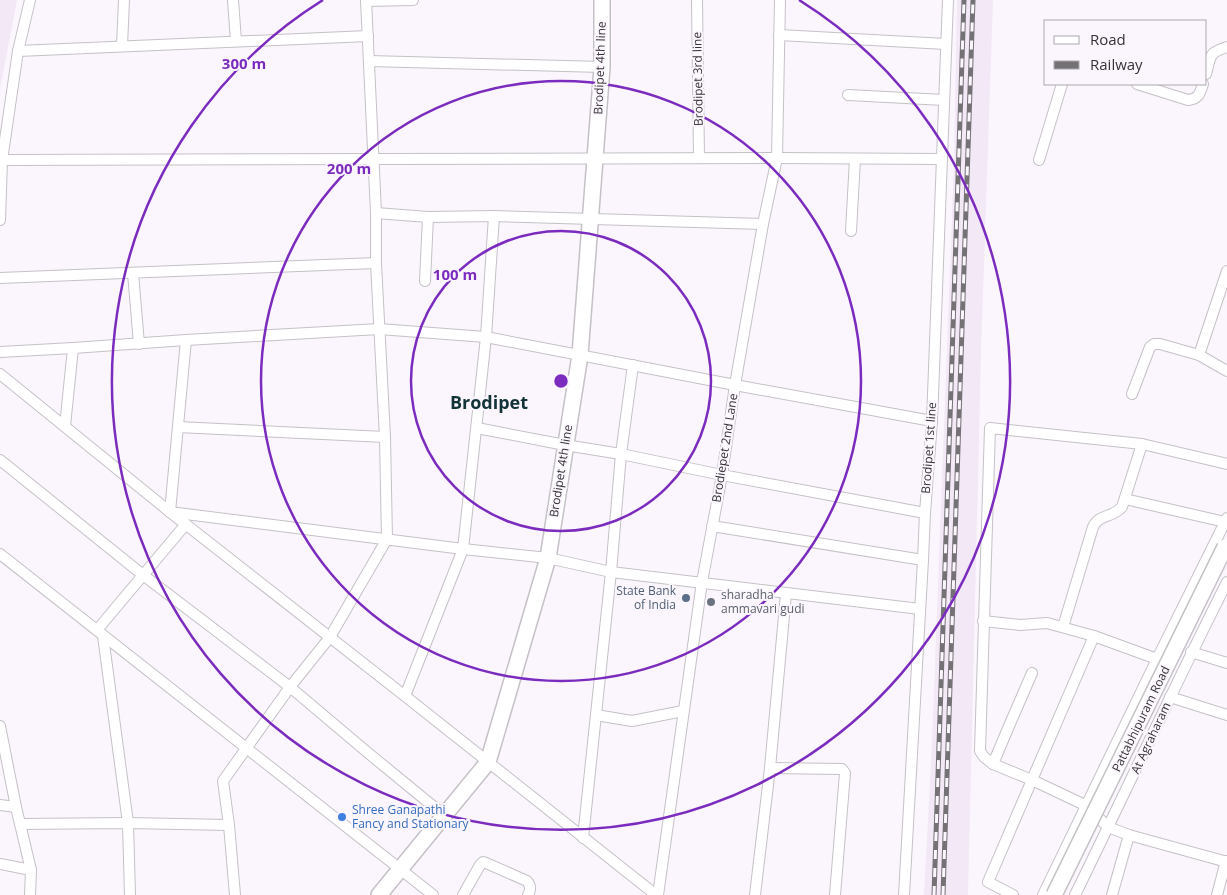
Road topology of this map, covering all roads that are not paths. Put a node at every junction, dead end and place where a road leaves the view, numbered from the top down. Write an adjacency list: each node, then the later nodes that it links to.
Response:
1 (30, 0): 16 (street)
2 (124, 0): 14 (street)
3 (233, 0): 12 (street)
4 (413, 0): 9 (street)
5 (602, 0): 18 (street, Brodipet 4th line)
6 (697, 0): 25 (street, Brodipet 3rd line)
7 (780, 0): 10 (street, Brodiepet 2nd Lane)
8 (948, 0): 13 (street, Brodipet 1st line)
9 (366, 1): 11 (street)
10 (779, 35): 13 (street); 26 (street, Brodiepet 2nd Lane)
11 (368, 36): 12 (street); 17 (street)
12 (236, 41): 14 (street)
13 (946, 44): 24 (street, Brodipet 1st line)
14 (122, 46): 16 (street)
15 (1227, 47): 19 (street)
16 (18, 51): 31 (street)
17 (369, 61): 18 (street); 27 (street)
18 (602, 67): 28 (street, Brodipet 4th line)
19 (1207, 71)
20 (1062, 85): 32 (street)
21 (1140, 85): 22 (street)
22 (1203, 85)
23 (848, 95): 24 (street)
24 (944, 100): 30 (street, Brodipet 1st line)
25 (700, 158): 26 (street); 28 (street)
26 (777, 158): 29 (street); 38 (street, Brodiepet 2nd Lane)
27 (373, 159): 28 (street); 31 (street); 33 (street)
28 (595, 159): 36 (street, Brodipet 4th line)
29 (856, 159): 30 (street); 39 (street)
30 (942, 159): 58 (street, Brodipet 1st line)
31 (2, 160): 37 (street)
32 (1039, 160)
33 (376, 214): 35 (street); 40 (street)
34 (494, 216): 35 (street); 36 (street); 46 (street)
35 (428, 217): 44 (street)
36 (591, 218): 38 (street); 51 (street, Brodipet 4th line)
37 (0, 220)
38 (763, 224): 56 (street, Brodiepet 2nd Lane)
39 (851, 231)
40 (376, 263): 42 (street); 45 (street)
41 (1227, 271): 52 (street)
42 (133, 273): 43 (street); 48 (street)
43 (0, 278)
44 (425, 281)
45 (379, 330): 46 (street); 47 (street); 62 (street)
46 (486, 337): 51 (street); 61 (street)
47 (186, 340): 48 (street); 60 (street)
48 (139, 344): 49 (street)
49 (73, 348): 50 (street); 59 (street)
50 (0, 352)
51 (580, 355): 53 (street); 64 (street, Brodipet 4th line)
52 (1199, 355): 54 (street); 57 (street)
53 (633, 365): 56 (street); 65 (street)
54 (1227, 370)
55 (0, 374): 59 (street)
56 (735, 385): 58 (street); 68 (street, Brodiepet 2nd Lane)
57 (1132, 394)
58 (932, 421): 71 (street, Brodipet 1st line)
59 (65, 426): 70 (street)
60 (178, 427): 62 (street); 70 (street)
61 (477, 428): 64 (street); 76 (street)
62 (385, 437): 75 (street)
63 (1142, 444): 67 (street); 69 (street); 87 (street)
64 (565, 445): 65 (street); 79 (street, Brodipet 4th line)
65 (621, 454): 68 (street); 81 (street)
66 (0, 460): 82 (street)
67 (1227, 464)
68 (722, 475): 71 (street); 74 (street, Brodiepet 2nd Lane)
69 (1125, 499): 72 (street); 88 (street)
70 (170, 512): 73 (street); 75 (street)
71 (925, 513): 80 (street, Brodipet 1st line)
72 (1226, 520): 93 (street)
73 (186, 524): 82 (street); 91 (street)
74 (712, 526): 80 (street); 83 (street, Brodiepet 2nd Lane)
75 (387, 539): 76 (street); 91 (street)
76 (463, 549): 79 (street); 97 (street)
77 (1226, 549): 135 (street, Pattabhipuram Road, bridge); 136 (street, Pattabhipuram Road)
78 (0, 554): 89 (street)
79 (548, 558): 81 (street); 104 (street, Brodipet 4th line)
80 (923, 560): 86 (street, Brodipet 1st line)
81 (611, 572): 83 (street); 100 (street)
82 (143, 575): 89 (street); 96 (street)
83 (702, 582): 85 (street); 99 (street, Brodiepet 2nd Lane)
84 (1227, 582): 92 (street, At Agraharam)
85 (786, 594): 86 (street); 106 (street)
86 (920, 609): 132 (street, Brodipet 1st line)
87 (983, 621): 88 (street); 105 (street)
88 (1063, 627): 90 (street)
89 (100, 633): 103 (street); 112 (street)
90 (1094, 636): 93 (street); 107 (street)
91 (330, 637): 96 (street); 97 (street)
92 (1191, 652): 94 (street); 98 (street, At Agraharam)
93 (1157, 659): 109 (street)
94 (1227, 663)
95 (1032, 673): 105 (street)
96 (290, 687): 103 (street); 111 (street)
97 (405, 696): 104 (street)
98 (1170, 697): 101 (street); 115 (street, At Agraharam)
99 (683, 710): 100 (street); 129 (street, Brodiepet 2nd Lane)
100 (596, 715): 117 (street)
101 (1227, 715)
102 (0, 726): 110 (street)
103 (246, 748): 114 (street); 120 (street)
104 (488, 762): 111 (street, Brodipet 4th line); 117 (street)
105 (993, 764): 107 (street)
106 (770, 768): 130 (street); 131 (street)
107 (1032, 780): 109 (street); 133 (street)
108 (0, 805): 110 (street)
109 (1087, 806): 115 (street); 134 (street)
110 (16, 807): 113 (street)
111 (445, 816): 120 (street, Brodipet 4th line)
112 (128, 823): 113 (street); 114 (street); 123 (street)
113 (20, 824): 121 (street)
114 (229, 825): 124 (street)
115 (1108, 827): 116 (street); 137 (street, At Agraharam)
116 (1129, 835): 118 (street); 138 (street)
117 (583, 838): 129 (street)
118 (1226, 862): 139 (street)
119 (0, 864): 121 (street)
120 (400, 869): 125 (street, Brodipet 4th line); 126 (street)
121 (30, 870): 122 (street)
122 (30, 895)
123 (130, 895)
124 (235, 895)
125 (379, 895)
126 (433, 895)
127 (463, 895): 128 (street)
128 (528, 895)
129 (657, 895)
130 (755, 895)
131 (836, 895)
132 (904, 895)
133 (1013, 895)
134 (1044, 895)
135 (1054, 895)
136 (1060, 895)
137 (1075, 895)
138 (1112, 895)
139 (1217, 895)

